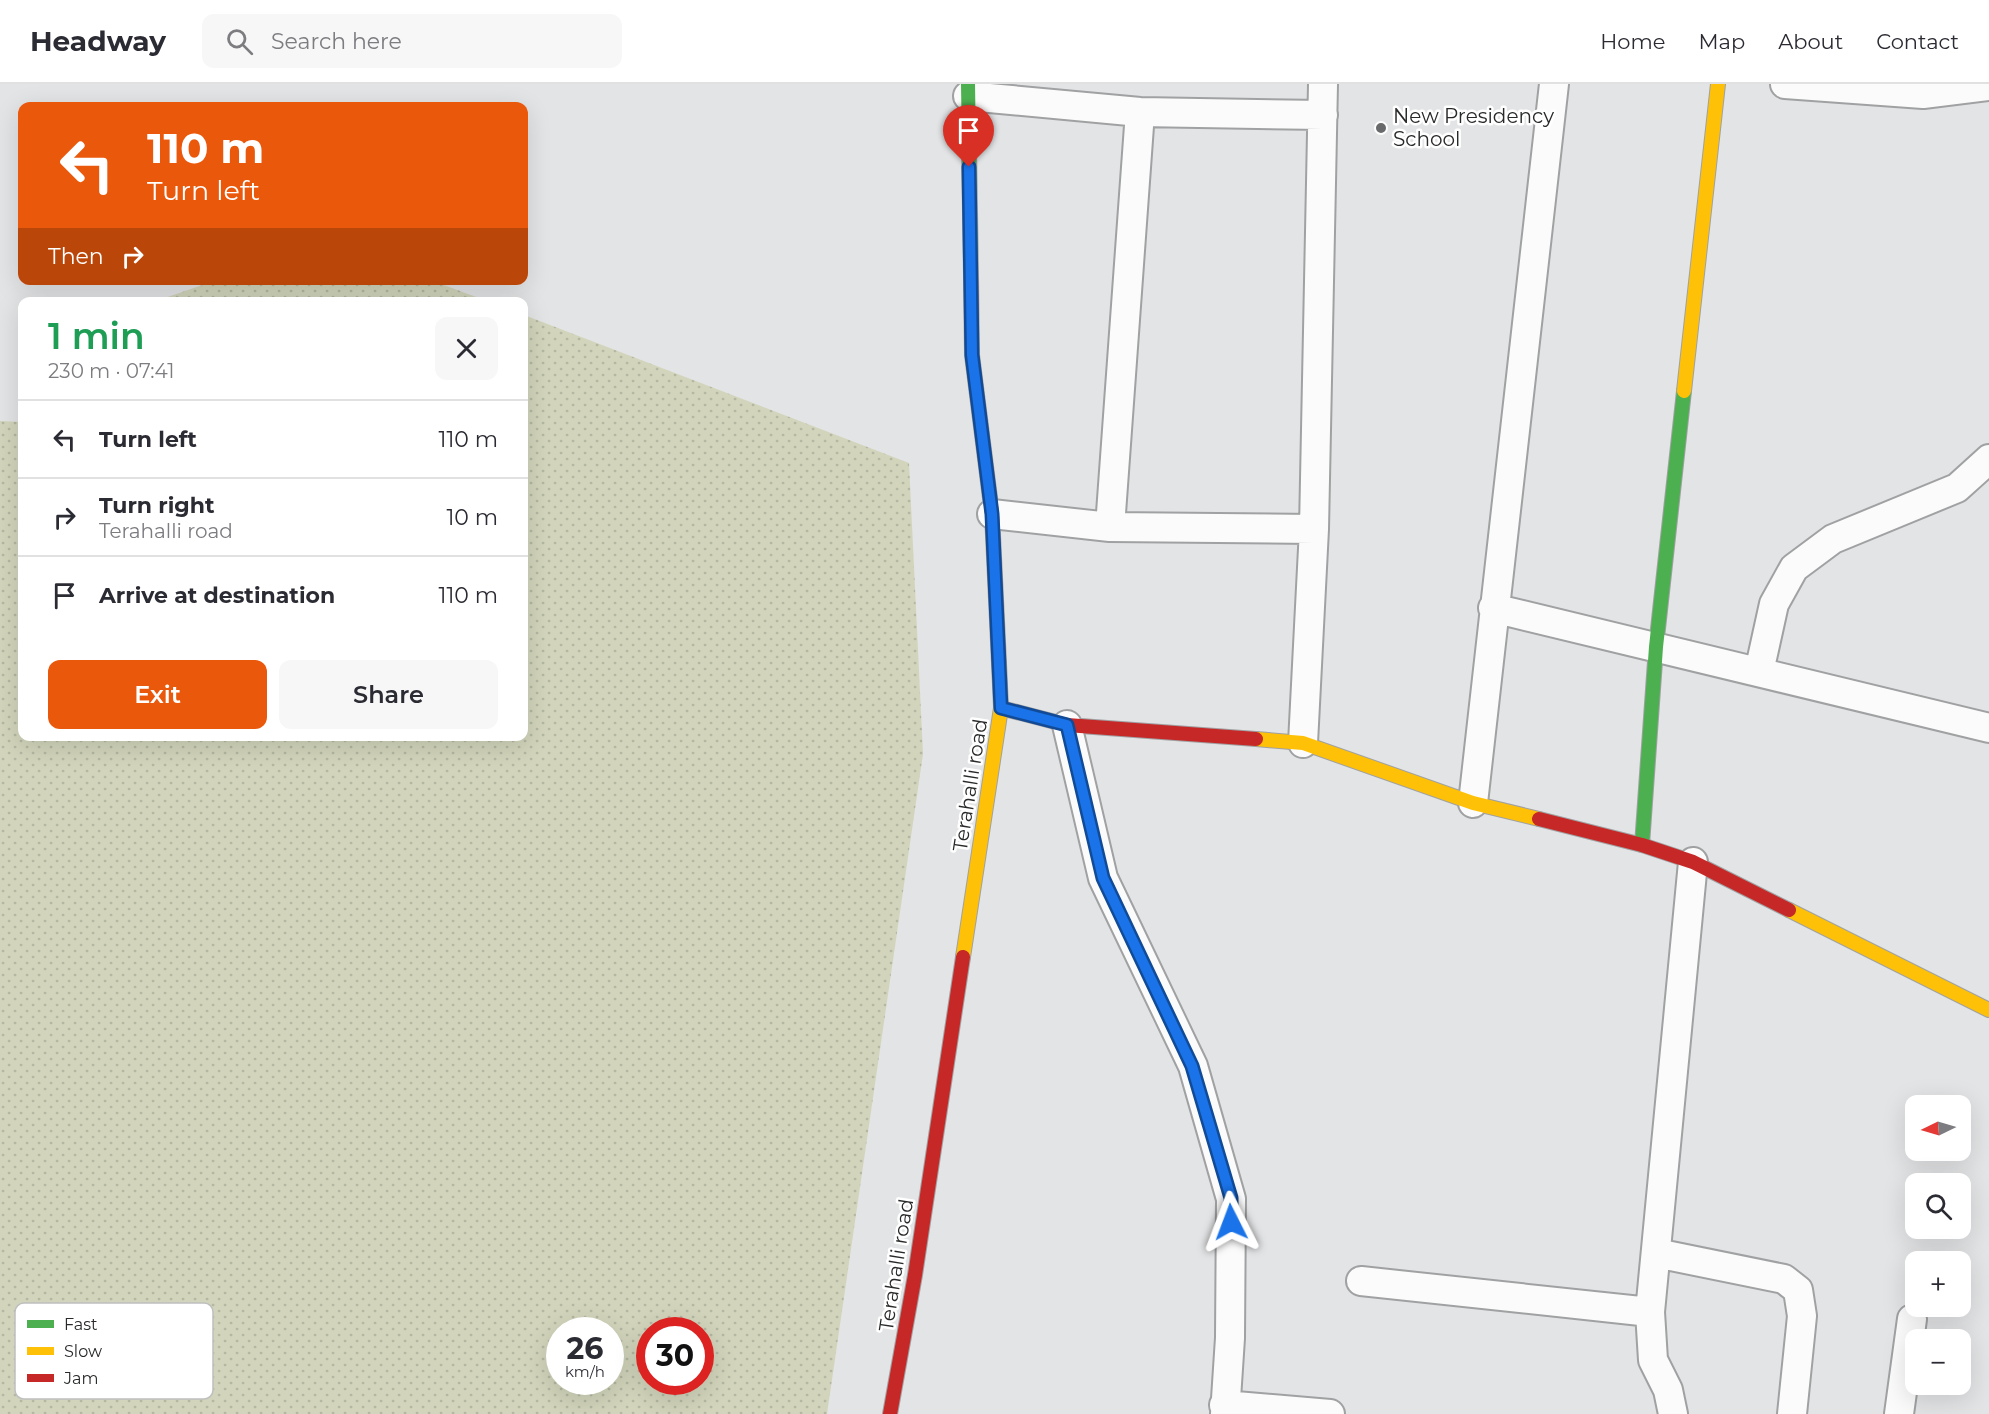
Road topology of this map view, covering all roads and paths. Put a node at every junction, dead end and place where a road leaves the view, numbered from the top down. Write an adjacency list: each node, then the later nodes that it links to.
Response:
1 (1323, 84): 8 (street)
2 (1554, 84): 13 (street)
3 (1718, 84): 14 (street)
4 (1785, 84): 5 (street)
5 (1989, 86)
6 (968, 90): 7 (street); 10 (street, Terahalli road)
7 (1140, 112): 8 (street); 11 (street)
8 (1323, 115): 12 (street)
9 (1989, 459): 15 (street)
10 (992, 514): 11 (street); 16 (street, Terahalli road)
11 (1110, 527): 12 (street)
12 (1314, 529): 19 (street)
13 (1493, 608): 14 (street); 20 (street)
14 (1656, 647): 15 (street); 21 (street)
15 (1759, 672): 18 (street)
16 (1001, 708): 17 (street); 29 (street, Terahalli road)
17 (1067, 725): 19 (street); 28 (street)
18 (1989, 728)
19 (1303, 743): 20 (street)
20 (1473, 803): 21 (street)
21 (1642, 845): 22 (street)
22 (1693, 862): 23 (street); 24 (street)
23 (1989, 1010)
24 (1656, 1253): 26 (street); 32 (street)
25 (1361, 1281): 26 (street)
26 (1650, 1312): 31 (street)
27 (1912, 1318): 33 (street)
28 (1224, 1409): 30 (street)
29 (890, 1414)
30 (1330, 1414)
31 (1673, 1414)
32 (1792, 1414)
33 (1899, 1414)

